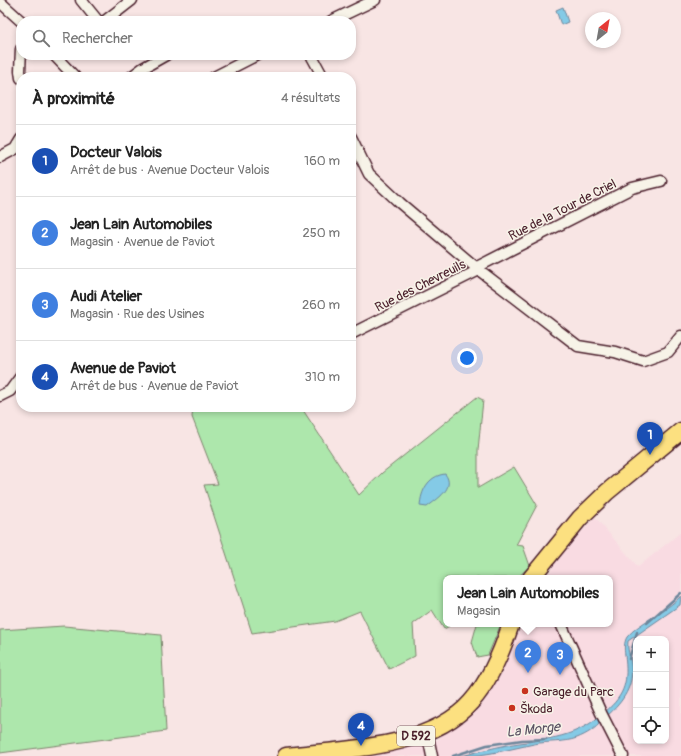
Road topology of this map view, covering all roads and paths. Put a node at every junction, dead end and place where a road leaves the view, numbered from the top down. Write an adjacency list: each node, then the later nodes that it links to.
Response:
1 (81, 0): 6 (street)
2 (132, 0): 7 (street)
3 (370, 1): 8 (street)
4 (0, 2): 5 (street)
5 (16, 16)
6 (94, 16)
7 (111, 16)
8 (341, 16)
9 (21, 60): 14 (street)
10 (61, 60): 15 (street)
11 (160, 60): 16 (street)
12 (247, 60): 17 (street)
13 (314, 60): 18 (street)
14 (20, 72)
15 (71, 72)
16 (145, 72)
17 (224, 72)
18 (320, 72)
19 (16, 147): 21 (street)
20 (356, 148): 23 (street)
21 (0, 157)
22 (662, 182): 23 (street, Rue de la Tour de Criel)
23 (478, 269): 24 (street, Rue des Chevreuils); 25 (street)
24 (356, 331)
25 (681, 336)
26 (16, 383): 27 (street)
27 (0, 396)
28 (681, 431): 30 (main road)
29 (681, 440): 30 (main road)
30 (638, 467): 31 (main road)
31 (551, 555): 32 (main road); 33 (main road)
32 (534, 575)
33 (542, 575)
34 (510, 627): 37 (main road, D 592)
35 (515, 627): 37 (main road, D 592)
36 (562, 627): 41 (street)
37 (504, 644): 38 (main road, D 592)
38 (427, 732): 39 (main road, D 592); 40 (street)
39 (286, 756)
40 (432, 756)
41 (623, 756)

